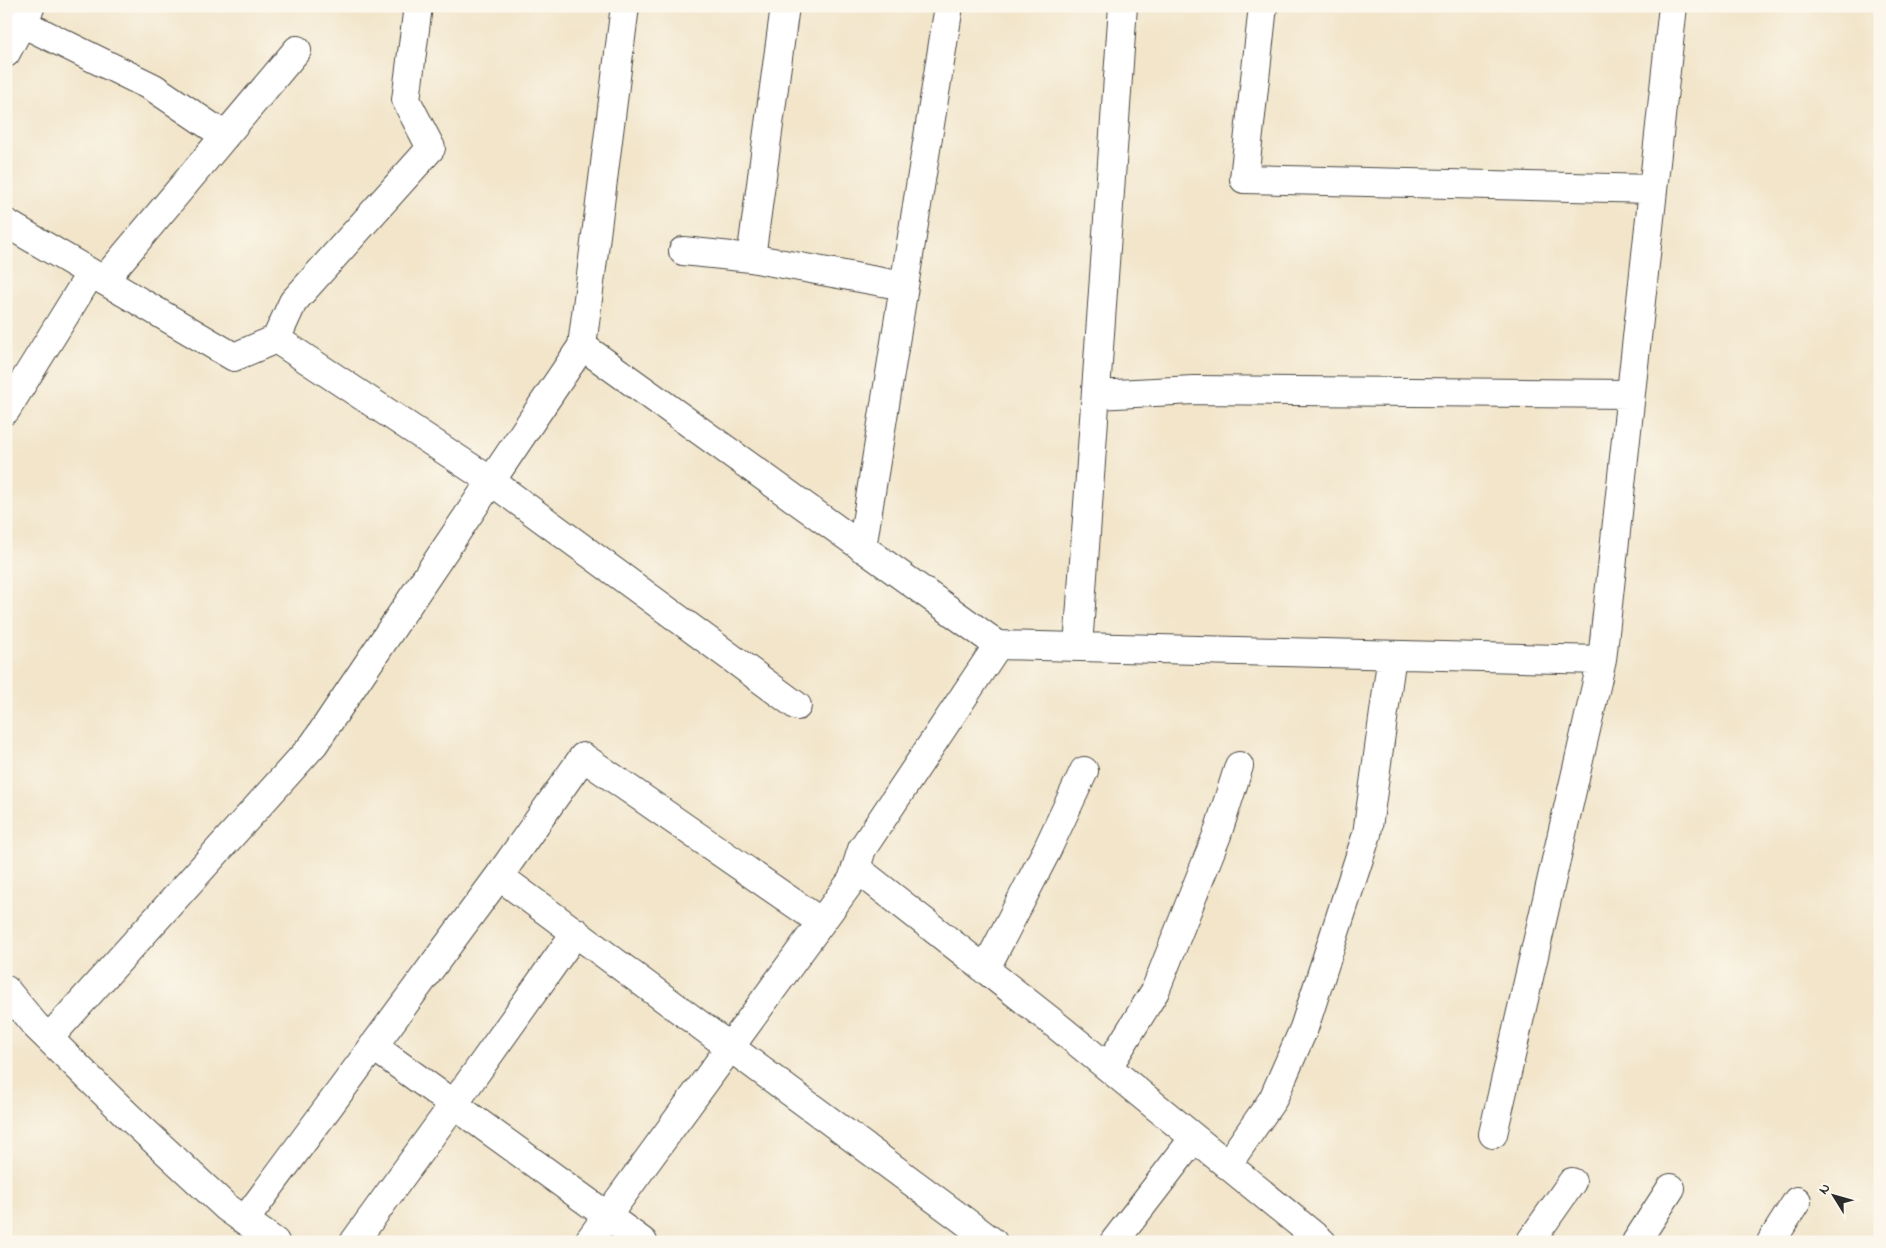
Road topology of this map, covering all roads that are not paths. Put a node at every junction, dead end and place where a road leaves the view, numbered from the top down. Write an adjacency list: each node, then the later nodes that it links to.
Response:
1 (418, 6): 18 (street)
2 (625, 6): 19 (street)
3 (785, 6): 15 (street)
4 (949, 6): 17 (street)
5 (1123, 6): 21 (street)
6 (1263, 6): 12 (street)
7 (1673, 6): 12 (street)
8 (27, 14): 10 (street); 11 (street)
9 (297, 50): 11 (street)
10 (6, 53)
11 (225, 136): 16 (street)
12 (1653, 189): 20 (street)
13 (6, 223): 16 (street)
14 (683, 251): 15 (street)
15 (751, 258): 17 (street)
16 (97, 276): 18 (street); 22 (street)
17 (904, 286): 24 (street)
18 (276, 339): 23 (street)
19 (582, 346): 23 (street); 24 (street)
20 (1630, 394): 21 (street); 28 (street)
21 (1096, 395): 26 (street)
22 (8, 402)
23 (491, 481): 29 (street); 38 (street)
24 (862, 548): 25 (street)
25 (998, 645): 26 (street); 32 (street)
26 (1078, 647): 27 (street)
27 (1392, 655): 28 (street); 45 (street)
28 (1602, 660): 43 (street)
29 (797, 706)
30 (1239, 766): 41 (street)
31 (1084, 771): 36 (street)
32 (856, 868): 34 (street); 36 (street)
33 (499, 876): 34 (street); 35 (street); 39 (street)
34 (821, 922): 40 (street)
35 (576, 932): 40 (street); 42 (street)
36 (985, 970): 41 (street)
37 (6, 990): 38 (street)
38 (48, 1038): 50 (street)
39 (373, 1046): 42 (street); 50 (street)
40 (731, 1046): 49 (street); 56 (street)
41 (1108, 1067): 44 (street)
42 (454, 1104): 49 (street); 53 (street)
43 (1493, 1134)
44 (1194, 1138): 45 (street); 57 (street)
45 (1227, 1164): 51 (street)
46 (1572, 1182): 58 (street)
47 (1671, 1188): 59 (street)
48 (1796, 1201): 60 (street)
49 (608, 1215): 54 (street); 55 (street)
50 (244, 1220): 52 (street)
51 (1321, 1241)
52 (275, 1242)
53 (354, 1242)
54 (588, 1242)
55 (643, 1242)
56 (993, 1242)
57 (1114, 1242)
58 (1530, 1242)
59 (1636, 1242)
60 (1771, 1242)

